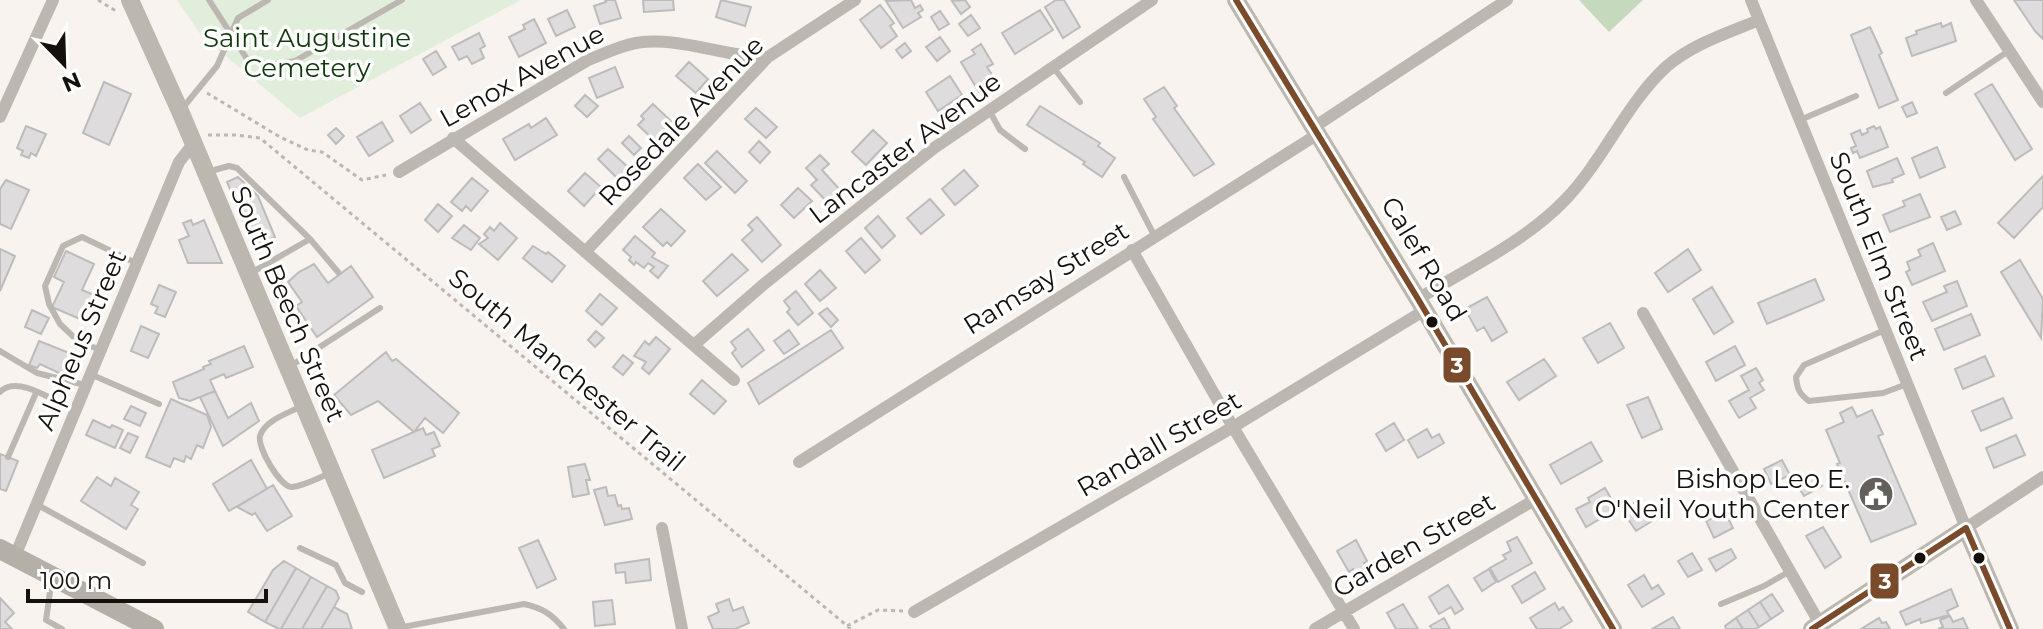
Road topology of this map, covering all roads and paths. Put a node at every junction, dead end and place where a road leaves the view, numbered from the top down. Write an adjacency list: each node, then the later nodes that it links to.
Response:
1 (53, 0): 25 (street)
2 (98, 0): 12 (path)
3 (209, 0): 14 (lane)
4 (268, 0): 14 (lane)
5 (402, 0): 14 (lane)
6 (855, 0): 16 (street, Rosedale Avenue)
7 (1152, 0): 17 (street, Lancaster Avenue)
8 (1236, 0): 27 (main road, Calef Road)
9 (1507, 0): 27 (street, Ramsay Street)
10 (1751, 0): 13 (street, South Elm Street)
11 (1976, 0): 15 (street)
12 (127, 8): 24 (main road, South Beech Street)
13 (1759, 20): 26 (street, South Elm Street); 41 (street, Randall Street)
14 (231, 35): 18 (lane)
15 (2010, 50): 19 (lane); 22 (street)
16 (768, 57): 28 (street, Lenox Avenue); 37 (street, Rosedale Avenue)
17 (1053, 67): 21 (lane); 23 (street, Lancaster Avenue)
18 (200, 88): 24 (lane); 31 (path)
19 (1946, 93)
20 (1856, 96): 26 (lane)
21 (1080, 102)
22 (2043, 102)
23 (989, 110): 30 (lane); 45 (street, Lancaster Avenue)
24 (180, 111): 29 (main road, South Beech Street)
25 (0, 117)
26 (1800, 120): 44 (street, South Elm Street)
27 (1316, 130): 34 (street, Ramsay Street); 41 (main road, Calef Road)
28 (453, 138): 31 (street, Lenox Avenue); 37 (street)
29 (198, 140): 32 (main road, South Beech Street); 38 (street, Alpheus Street); 78 (path, South Manchester Trail)
30 (1025, 149)
31 (399, 172)
32 (204, 173): 35 (lane); 40 (main road, South Beech Street)
33 (1124, 177): 34 (lane)
34 (1154, 235): 36 (street, Ramsay Street)
35 (310, 239): 39 (lane); 40 (lane)
36 (1132, 250): 57 (street); 59 (street, Ramsay Street)
37 (585, 252): 45 (street)
38 (136, 263): 46 (street, Alpheus Street); 46 (lane)
39 (338, 272)
40 (248, 275): 48 (main road, South Beech Street)
41 (1421, 304): 57 (street, Randall Street); 62 (main road, Calef Road)
42 (380, 308): 48 (lane)
43 (1643, 313): 69 (street)
44 (1886, 330): 51 (street, South Elm Street); 51 (lane)
45 (695, 344): 50 (street)
46 (100, 350): 49 (street, Alpheus Street)
47 (0, 351): 49 (lane)
48 (288, 368): 55 (main road, South Beech Street)
49 (88, 379): 54 (lane); 56 (street, Alpheus Street)
50 (734, 380)
51 (1907, 384): 65 (street, South Elm Street)
52 (0, 392): 53 (lane)
53 (36, 393): 56 (lane); 58 (lane)
54 (159, 404)
55 (303, 405): 60 (main road, South Beech Street); 60 (lane)
56 (75, 411): 63 (street, Alpheus Street)
57 (1233, 427): 73 (street, Randall Street); 74 (street)
58 (8, 457)
59 (799, 462)
60 (332, 473): 81 (main road, South Beech Street)
61 (2043, 477): 65 (street)
62 (1536, 499): 74 (street, Garden Street); 86 (main road, Calef Road)
63 (36, 504): 67 (street, Alpheus Street); 68 (lane)
64 (662, 528): 83 (street)
65 (1966, 528): 77 (main road); 87 (main road)
66 (300, 548): 71 (lane)
67 (7, 552): 70 (main road)
68 (143, 563)
69 (1790, 571): 72 (lane); 77 (street)
70 (52, 575): 75 (lane); 76 (main road)
71 (362, 592)
72 (1721, 604)
73 (914, 612): 78 (path)
74 (1344, 612): 84 (street, Garden Street); 85 (street)
75 (46, 620): 79 (lane); 80 (lane)
76 (141, 626)
77 (1816, 626)
78 (849, 628)
79 (43, 629)
80 (62, 629)
81 (397, 629): 82 (lane)
82 (564, 629)
83 (682, 629)
84 (1315, 629)
85 (1354, 629)
86 (1613, 629)
87 (2010, 629)

